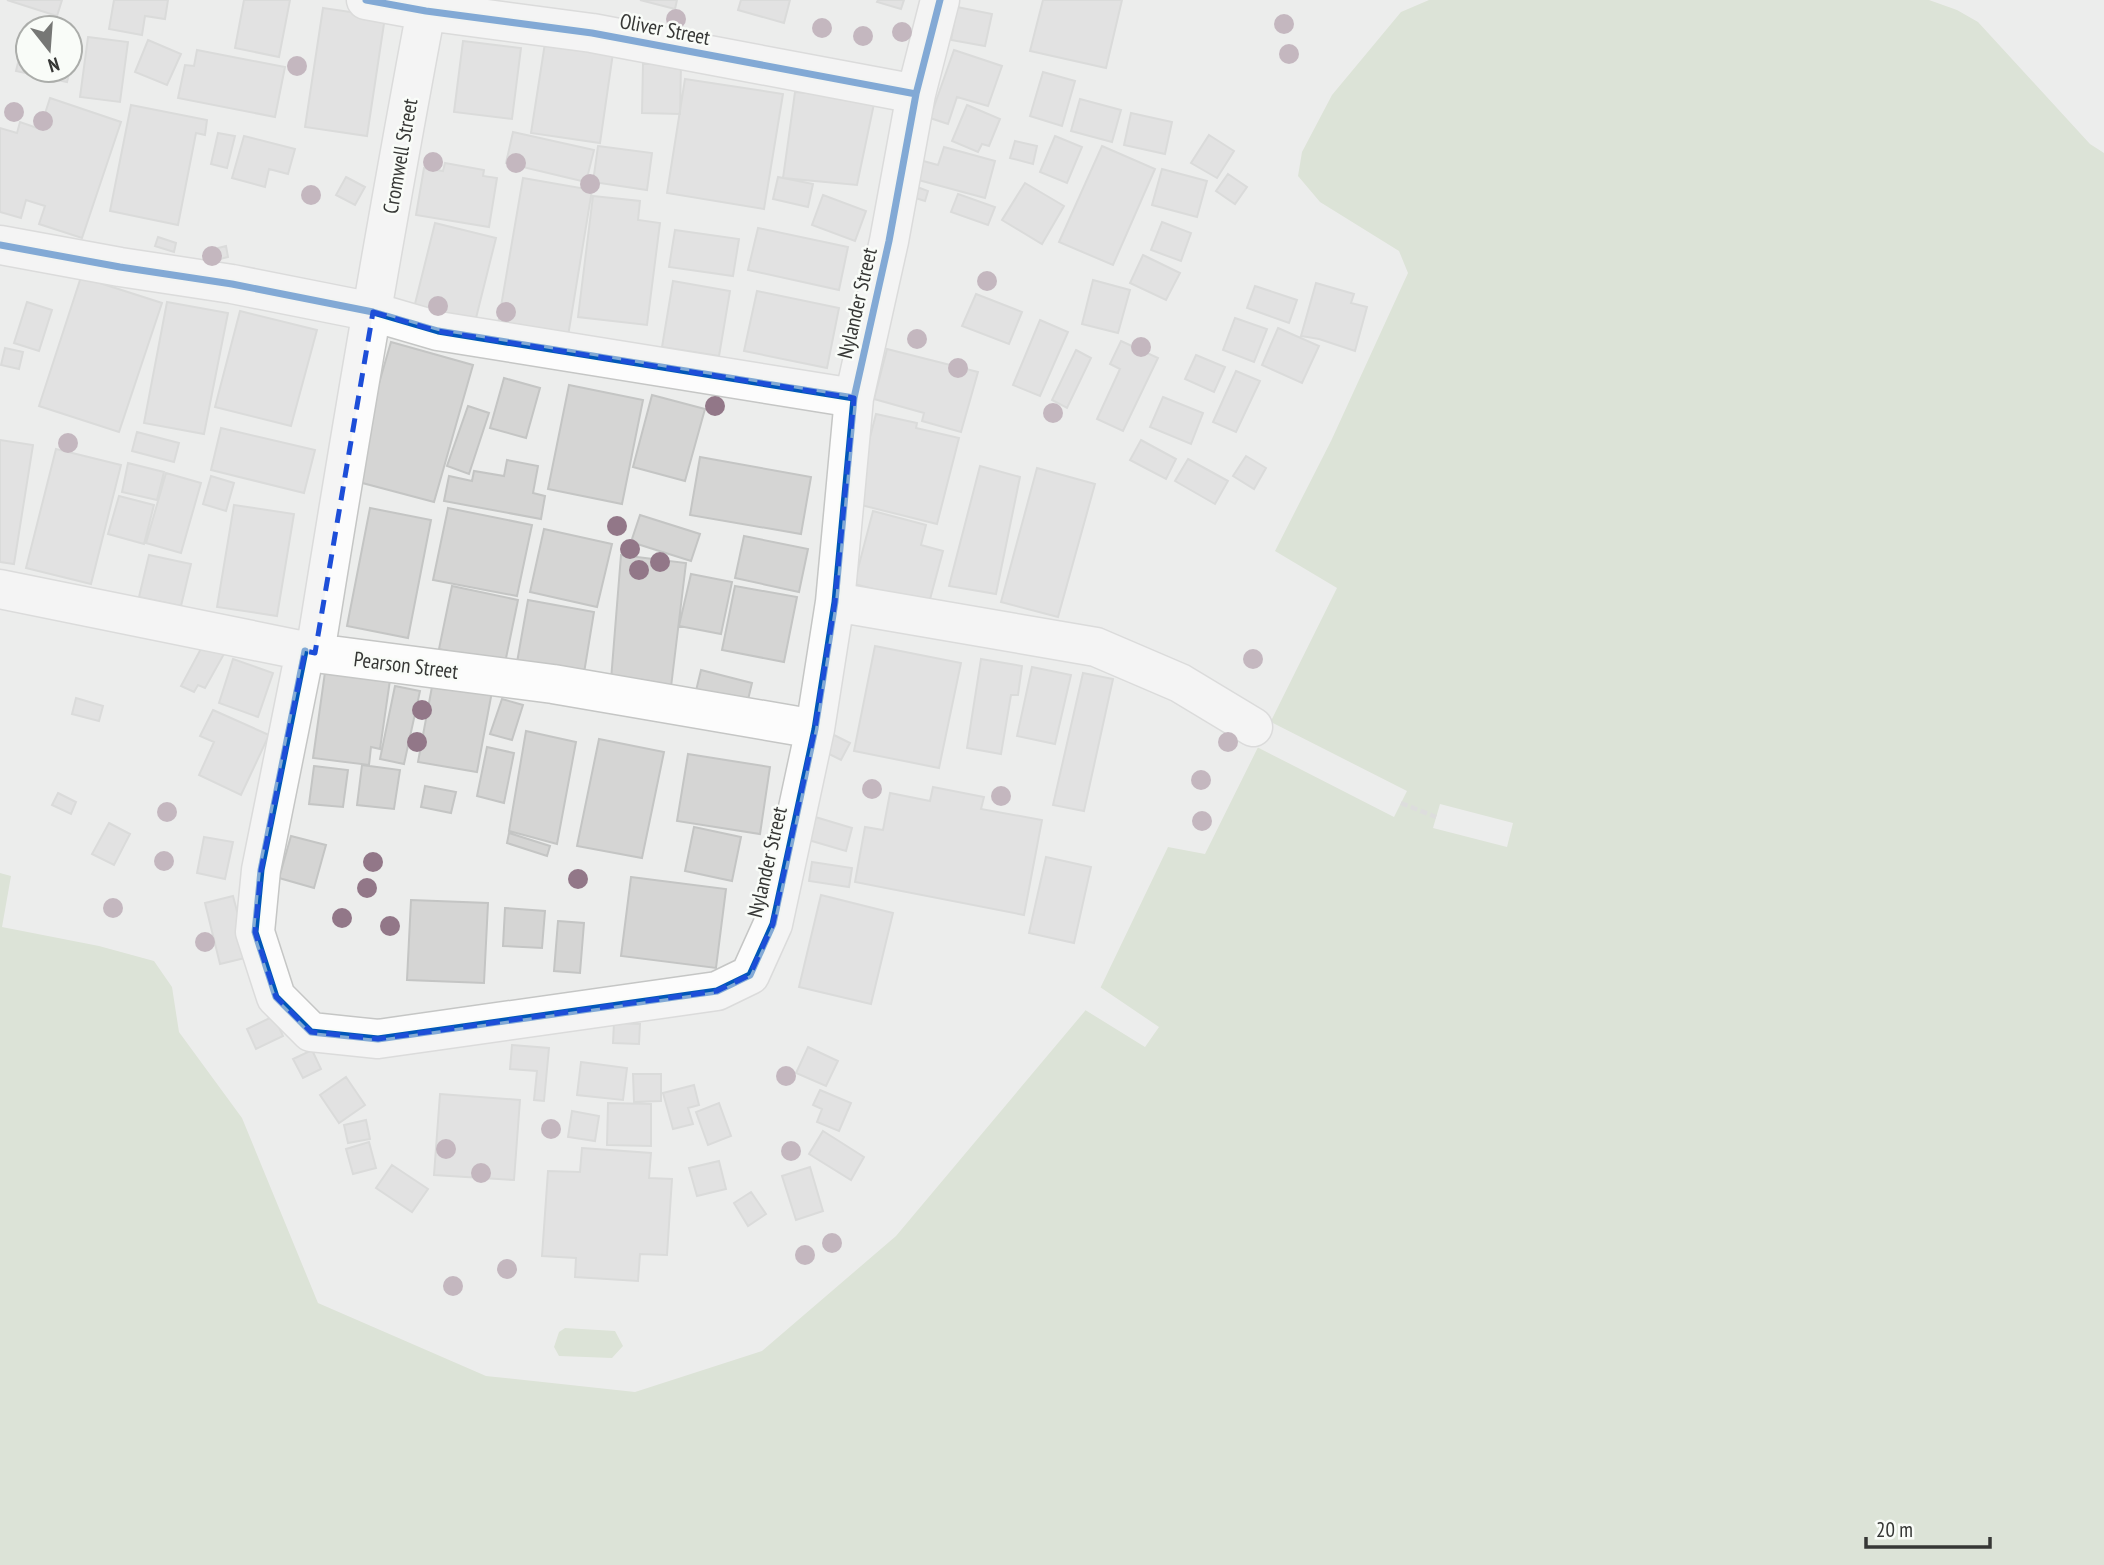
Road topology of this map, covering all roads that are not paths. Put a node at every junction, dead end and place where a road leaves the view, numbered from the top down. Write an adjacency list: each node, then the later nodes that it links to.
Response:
1 (366, 0): 3 (street, Oliver Street)
2 (940, 0): 4 (street, Nylander Street)
3 (427, 6): 4 (street, Oliver Street); 6 (street, Cromwell Street)
4 (916, 94): 7 (street, Nylander Street)
5 (0, 245): 6 (street)
6 (373, 312): 7 (street); 10 (street, Cromwell Street)
7 (854, 398): 9 (street, Nylander Street)
8 (0, 589): 10 (street, Pearson Street)
9 (835, 603): 11 (street); 12 (street, Nylander Street)
10 (310, 652): 12 (street, Pearson Street); 12 (street, Nylander Street)
11 (1253, 727)
12 (815, 729)

